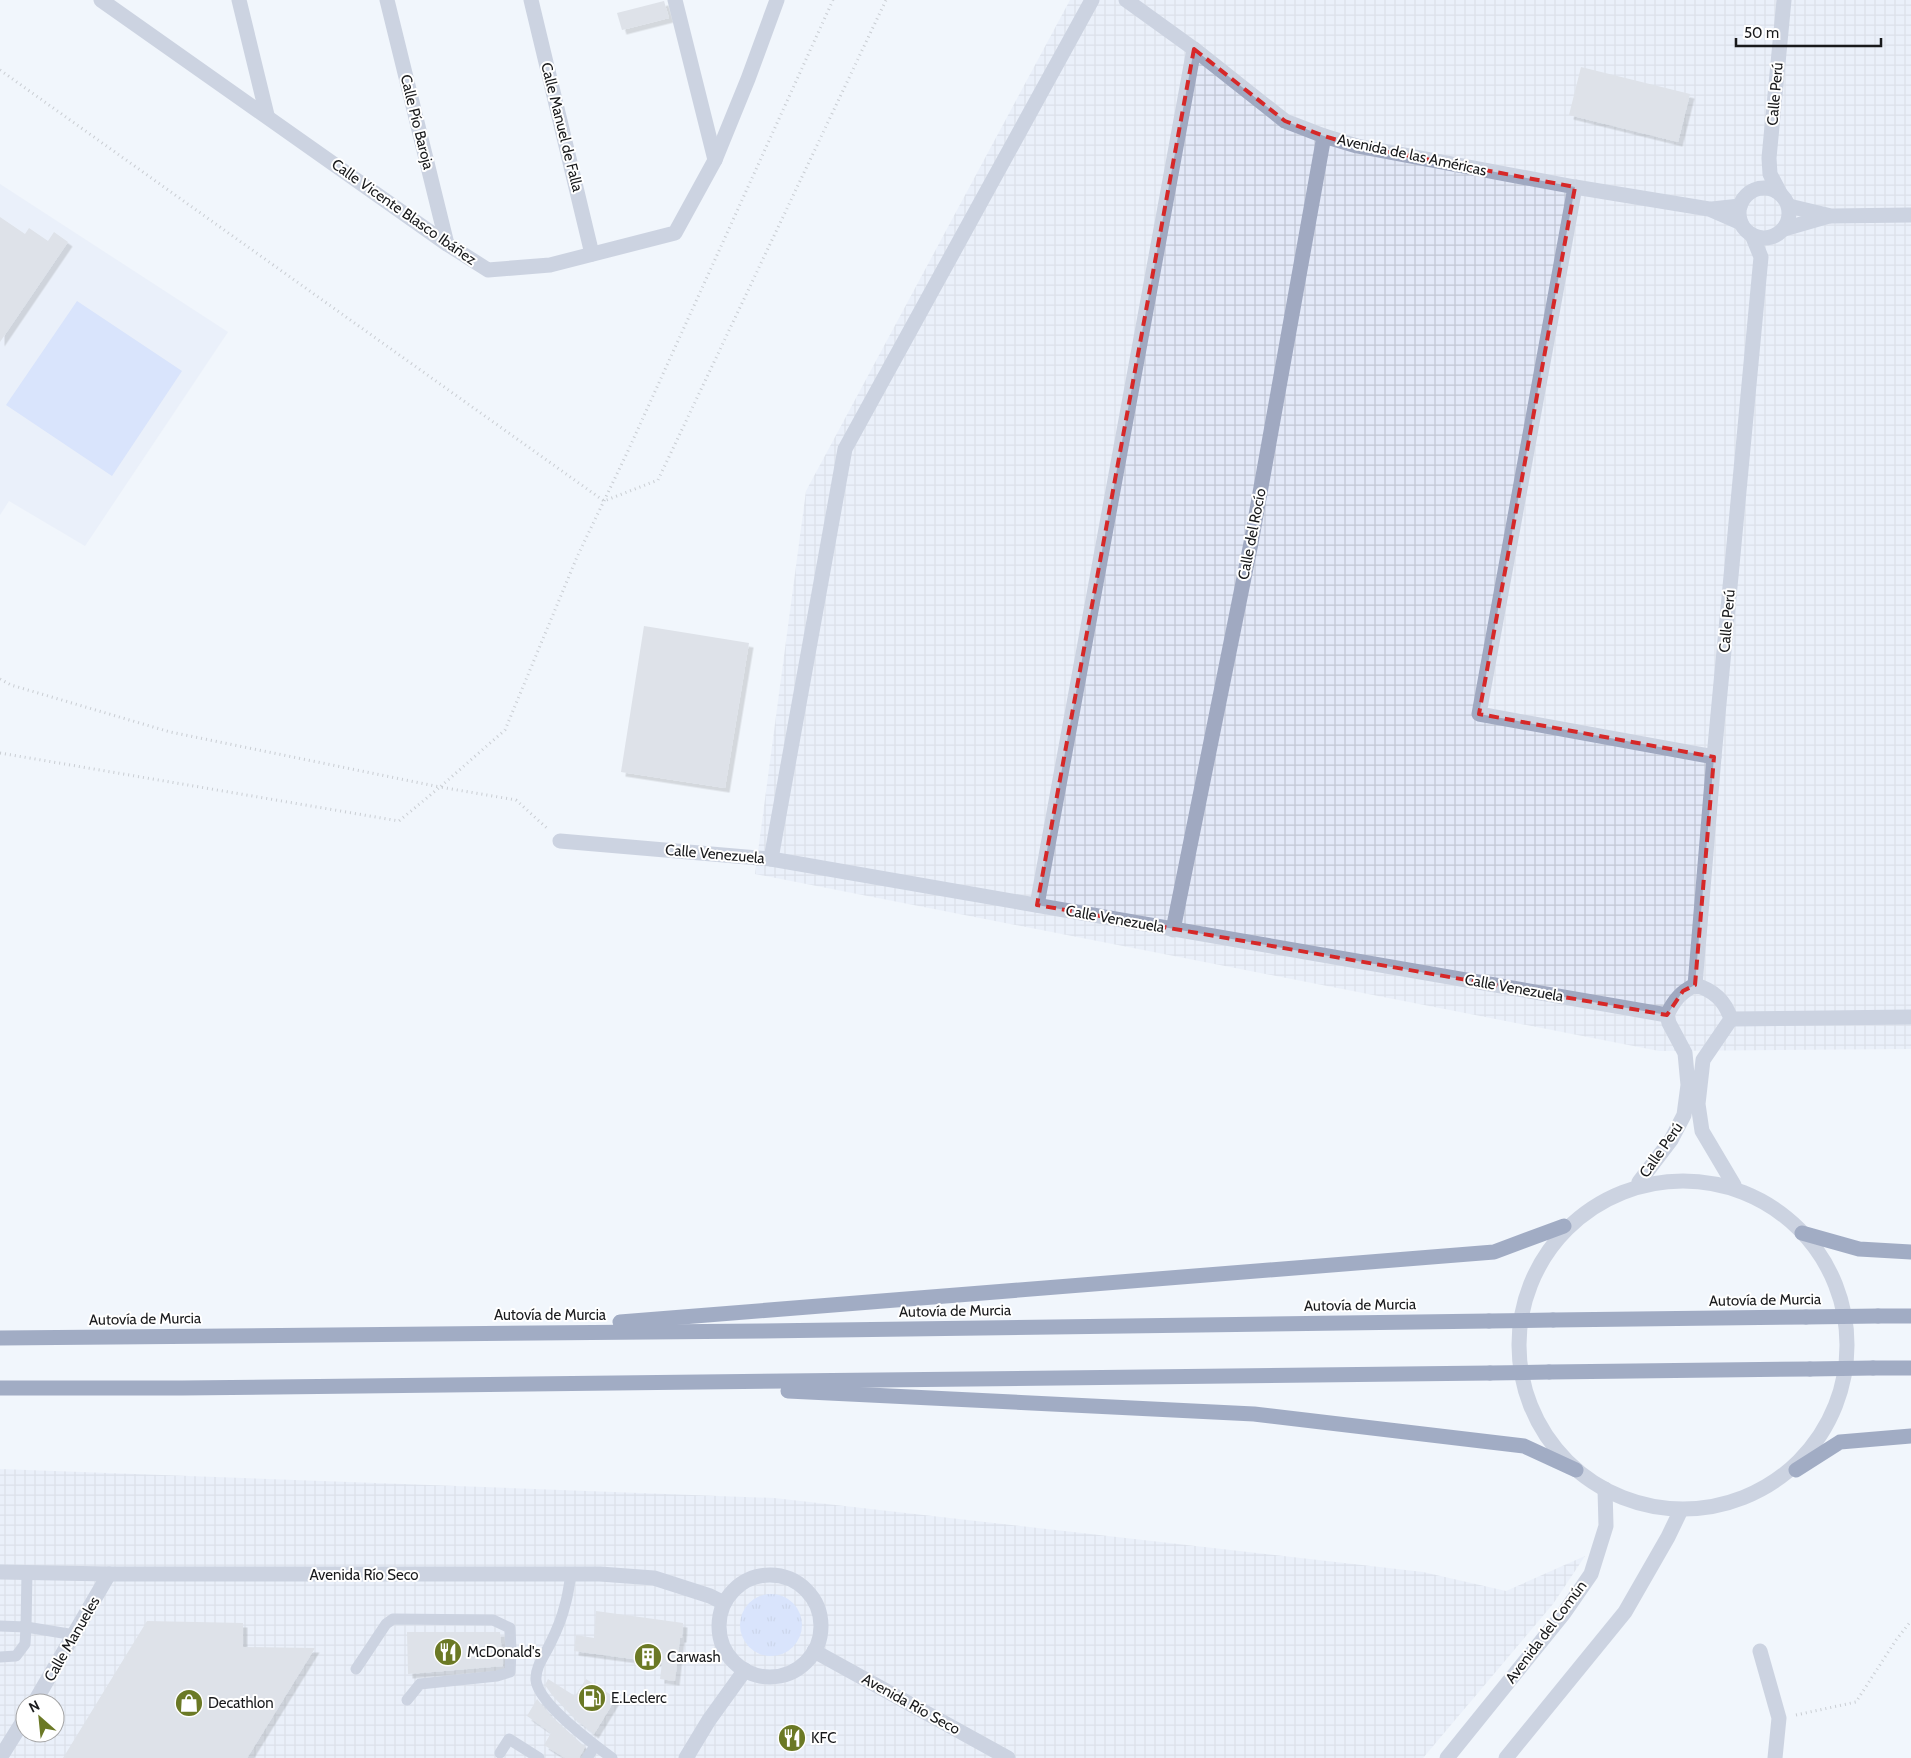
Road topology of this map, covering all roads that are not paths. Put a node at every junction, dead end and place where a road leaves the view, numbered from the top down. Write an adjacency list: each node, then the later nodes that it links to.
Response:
1 (101, 0): 11 (street, Calle Vicente Blasco Ibáñez)
2 (239, 0): 11 (street)
3 (387, 0): 26 (street, Calle Pío Baroja)
4 (531, 0): 27 (street, Calle Manuel de Falla)
5 (675, 0): 14 (street)
6 (777, 0): 14 (street, Calle Vicente Blasco Ibáñez)
7 (1092, 0): 31 (street)
8 (1126, 0): 10 (street, Avenida de las Américas)
9 (1784, 0): 13 (street, Calle Perú)
10 (1194, 49): 12 (street, Avenida de las Américas); 32 (street)
11 (267, 115): 26 (street, Calle Vicente Blasco Ibáñez)
12 (1324, 136): 15 (street, Avenida de las Américas); 33 (street, Calle del Rocío)
13 (1769, 158): 16 (street, Calle Perú); 17 (street, Calle Perú)
14 (715, 160): 27 (street, Calle Vicente Blasco Ibáñez)
15 (1575, 187): 20 (street, Avenida de las Américas); 29 (street)
16 (1749, 192): 17 (street); 18 (street)
17 (1780, 193): 19 (street)
18 (1740, 206): 20 (street, Avenida de las Américas); 23 (street)
19 (1789, 206): 22 (street); 24 (street)
20 (1709, 209): 23 (street, Avenida de las Américas)
21 (1911, 215): 22 (street)
22 (1830, 216): 24 (street)
23 (1741, 223): 25 (street)
24 (1781, 232): 25 (street); 28 (street)
25 (1752, 235): 28 (street, Calle Perú)
26 (447, 244): 27 (street, Calle Vicente Blasco Ibáñez)
27 (592, 254)
28 (1761, 257): 29 (street, Calle Perú)
29 (1714, 757): 34 (street, Calle Perú)
30 (560, 841): 31 (street, Calle Venezuela)
31 (772, 859): 32 (street, Calle Venezuela)
32 (1037, 906): 33 (street, Calle Venezuela)
33 (1173, 930): 35 (street, Calle Venezuela)
34 (1696, 985): 35 (street); 37 (street)
35 (1667, 1015): 38 (street, Calle Perú)
36 (1911, 1018): 37 (street)
37 (1731, 1019): 39 (street, Calle Perú)
38 (1639, 1182): 39 (street); 40 (street)
39 (1734, 1186): 41 (street)
40 (1564, 1226): 44 (highway); 50 (street)
41 (1802, 1233): 42 (highway); 51 (street)
42 (1911, 1252)
43 (1911, 1316): 44 (highway, Autovía de Murcia, bridge)
44 (498, 1332): 45 (highway, Autovía de Murcia)
45 (0, 1338)
46 (1911, 1368): 47 (highway, bridge)
47 (639, 1383): 48 (highway); 50 (highway)
48 (0, 1388)
49 (1911, 1436): 51 (highway)
50 (1576, 1470): 52 (street)
51 (1796, 1470): 53 (street)
52 (1605, 1489): 53 (street); 78 (street, Avenida del Común)
53 (1680, 1512): 79 (street)
54 (0, 1572): 55 (street, Avenida Río Seco)
55 (27, 1572): 56 (street, Avenida Río Seco); 60 (lane)
56 (109, 1574): 57 (street, Avenida Río Seco); 61 (street, Calle Manueles)
57 (570, 1575): 58 (street, Avenida Río Seco); 70 (lane)
58 (724, 1603): 62 (street); 66 (street)
59 (0, 1626): 60 (lane)
60 (26, 1627): 61 (lane); 64 (lane)
61 (75, 1635): 67 (street, Calle Manueles)
62 (814, 1651): 66 (street); 77 (street, Avenida Río Seco)
63 (1760, 1651): 80 (street)
64 (0, 1657)
65 (356, 1669): 68 (lane)
66 (745, 1670): 76 (street)
67 (40, 1693)
68 (407, 1700)
69 (15, 1732): 71 (street)
70 (595, 1746): 74 (lane); 75 (lane)
71 (3, 1748)
72 (500, 1753): 73 (lane)
73 (539, 1758)
74 (587, 1758)
75 (612, 1758)
76 (686, 1758)
77 (1008, 1758)
78 (1447, 1758)
79 (1506, 1758)
80 (1775, 1758)

